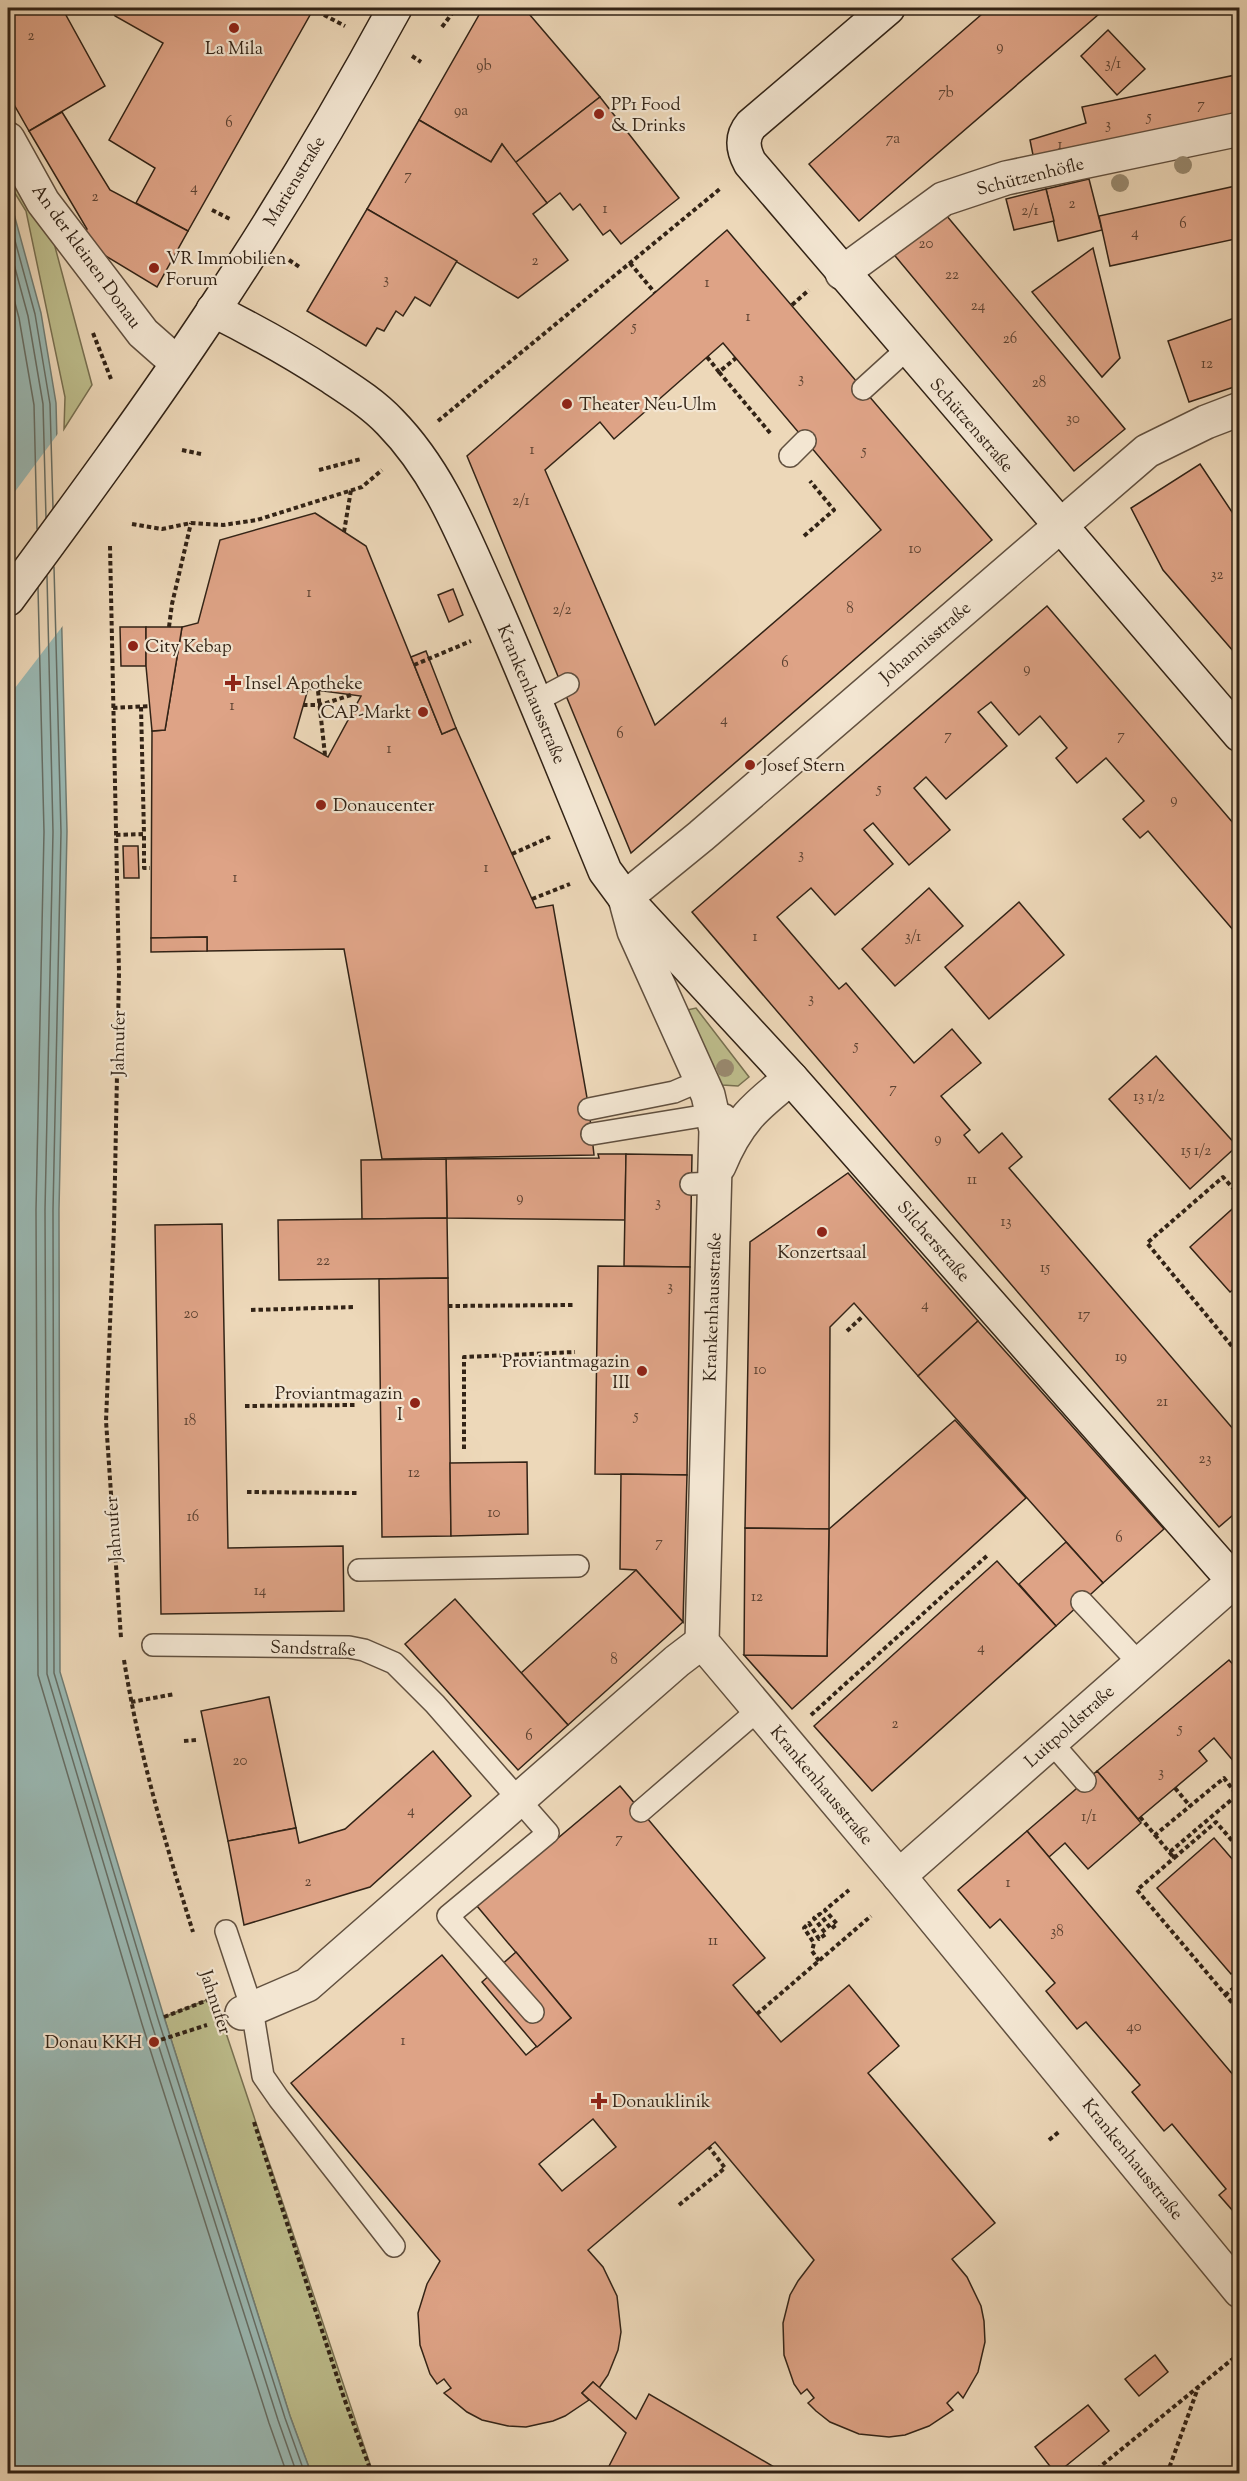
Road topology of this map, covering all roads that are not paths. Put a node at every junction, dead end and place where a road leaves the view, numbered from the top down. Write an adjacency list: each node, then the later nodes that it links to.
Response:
1 (395, 8): 6 (street, Marienstraße)
2 (888, 8): 5 (street, Schützenstraße)
3 (1239, 129): 5 (street, Schützenhöfle)
4 (8, 139): 8 (street, An der kleinen Donau)
5 (842, 273): 7 (street, Schützenstraße)
6 (213, 310): 8 (street, Marienstraße); 16 (street, Krankenhausstraße)
7 (907, 349): 9 (lane); 13 (street, Schützenstraße)
8 (177, 363): 14 (street, Marienstraße)
9 (863, 389)
10 (1239, 409): 13 (street, Johannisstraße)
11 (805, 441): 12 (lane)
12 (790, 456)
13 (1058, 526): 17 (street, Schützenstraße); 18 (street, Johannisstraße)
14 (8, 599)
15 (568, 684): 16 (lane)
16 (536, 701): 18 (street, Krankenhausstraße)
17 (1239, 735)
18 (625, 898): 19 (street, Silcherstraße); 20 (street, Krankenhausstraße)
19 (791, 1078): 23 (street, Krankenhausstraße); 28 (street, Silcherstraße)
20 (702, 1080): 21 (lane); 22 (street, Krankenhausstraße)
21 (589, 1109)
22 (714, 1114): 23 (lane); 24 (lane); 25 (street, Krankenhausstraße)
23 (746, 1116): 25 (street, Krankenhausstraße)
24 (592, 1134)
25 (708, 1180): 30 (street, Krankenhausstraße)
26 (578, 1566): 27 (lane)
27 (359, 1570)
28 (1238, 1581): 32 (street, Luitpoldstraße)
29 (1082, 1602): 32 (lane)
30 (702, 1642): 33 (street, Krankenhausstraße); 36 (street)
31 (153, 1645): 36 (lane, Sandstraße)
32 (1139, 1663): 34 (street, Luitpoldstraße)
33 (758, 1710): 37 (lane); 38 (street, Krankenhausstraße)
34 (1051, 1742): 35 (lane); 38 (street, Luitpoldstraße)
35 (1085, 1781)
36 (518, 1799): 40 (street); 41 (lane, Sandstraße)
37 (641, 1811)
38 (899, 1876): 43 (street, Krankenhausstraße)
39 (226, 1931): 40 (lane, Jahnufer)
40 (247, 2011): 42 (lane, Jahnufer)
41 (533, 2012)
42 (394, 2246)
43 (1239, 2291)

